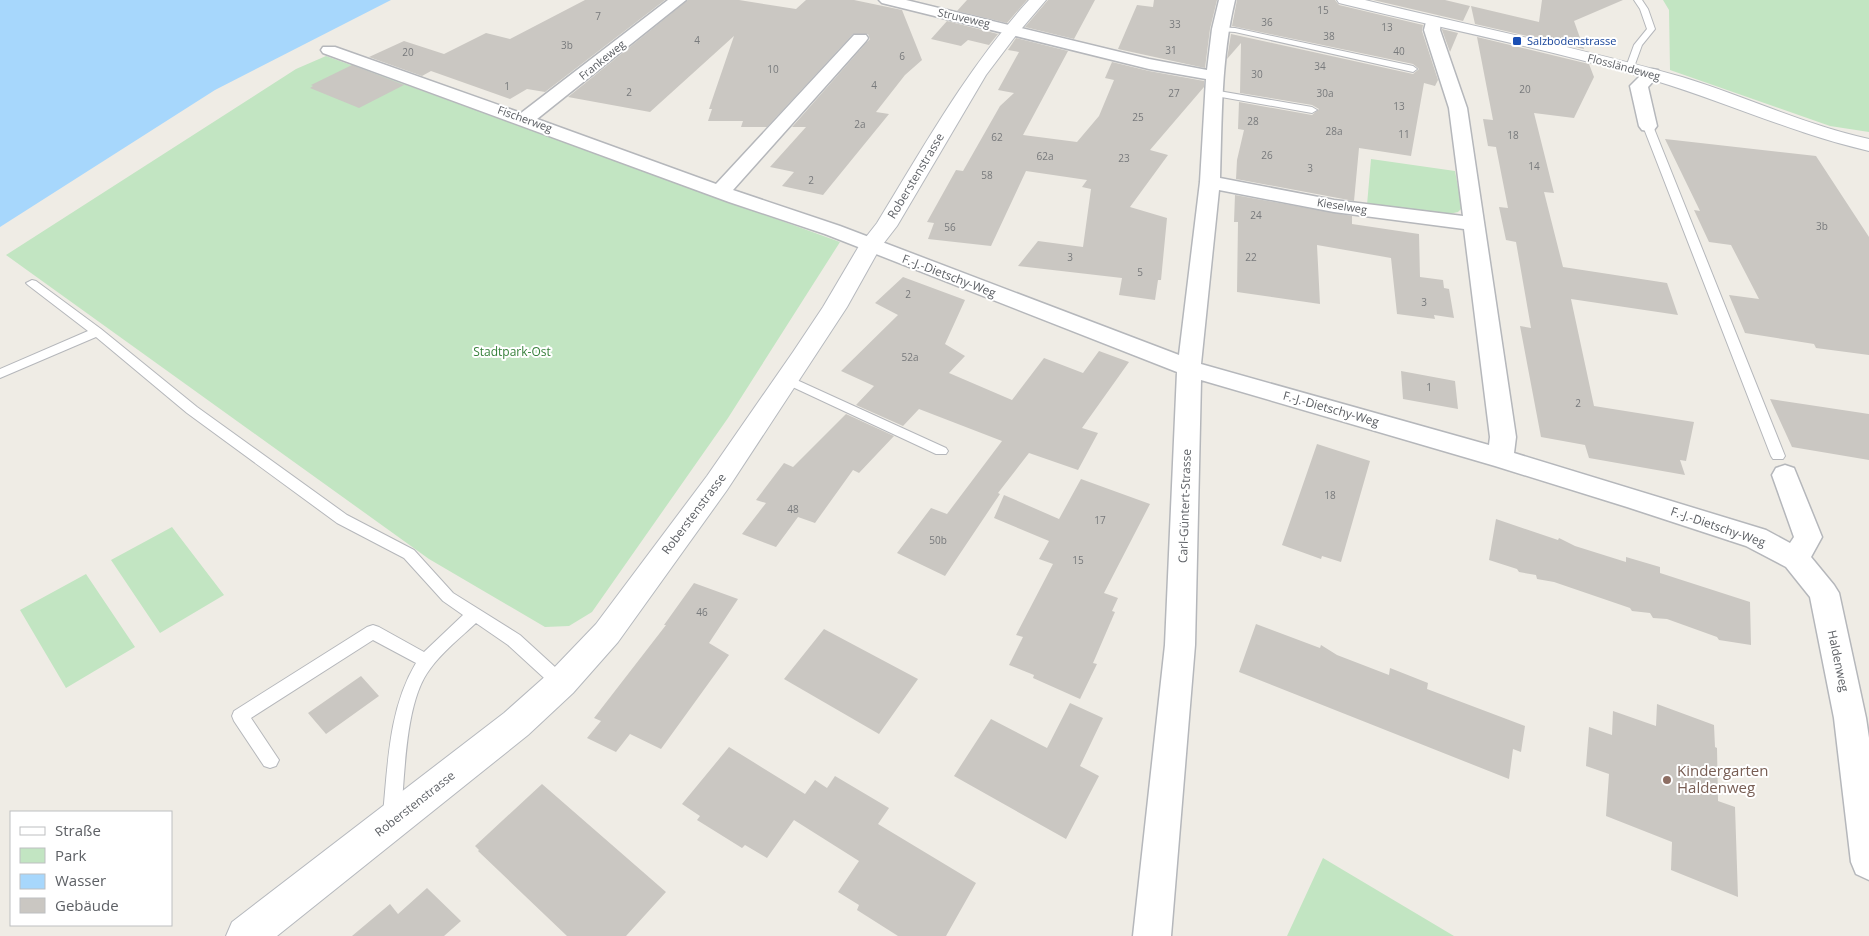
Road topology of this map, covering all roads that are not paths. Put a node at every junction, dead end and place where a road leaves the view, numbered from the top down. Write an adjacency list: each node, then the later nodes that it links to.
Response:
1 (678, 0): 17 (street, Frankeweg)
2 (887, 0): 9 (street, Struveweg)
3 (1038, 0): 9 (street, Roberstenstrasse)
4 (1228, 0): 8 (street, Carl-Güntert-Strasse)
5 (1638, 0): 12 (lane)
6 (1352, 1): 7 (street, Flossländeweg)
7 (1433, 21): 12 (street, Flossländeweg); 22 (street)
8 (1220, 29): 13 (lane); 15 (street, Carl-Güntert-Strasse)
9 (1011, 30): 15 (street, Struveweg); 23 (street, Roberstenstrasse)
10 (860, 38): 21 (street)
11 (329, 50): 17 (street, Fischerweg)
12 (1630, 68): 14 (street, Flossländeweg)
13 (1413, 69)
14 (1652, 74): 18 (street); 19 (street, Flossländeweg)
15 (1214, 85): 16 (lane); 20 (street, Carl-Güntert-Strasse)
16 (1312, 110)
17 (525, 119): 21 (street, Fischerweg)
18 (1648, 126): 31 (lane)
19 (1869, 145)
20 (1210, 182): 22 (street, Kieselweg); 26 (street, Carl-Güntert-Strasse)
21 (720, 192): 23 (street, Fischerweg)
22 (1474, 224): 30 (street)
23 (870, 246): 26 (street, F.-J.-Dietschy-Weg); 28 (street, Roberstenstrasse)
24 (32, 283): 25 (lane)
25 (97, 332): 27 (lane); 33 (lane)
26 (1189, 368): 30 (street, F.-J.-Dietschy-Weg); 40 (street, Carl-Güntert-Strasse)
27 (0, 374)
28 (788, 380): 29 (lane); 35 (street, Roberstenstrasse)
29 (941, 451)
30 (1500, 458): 32 (street, F.-J.-Dietschy-Weg)
31 (1782, 466): 32 (street)
32 (1796, 559): 38 (street, Haldenweg)
33 (475, 614): 34 (lane); 35 (lane)
34 (426, 661): 36 (lane); 37 (lane)
35 (560, 684): 37 (street, Roberstenstrasse)
36 (270, 760)
37 (390, 823): 39 (street, Roberstenstrasse)
38 (1869, 862)
39 (246, 936)
40 (1152, 936)

